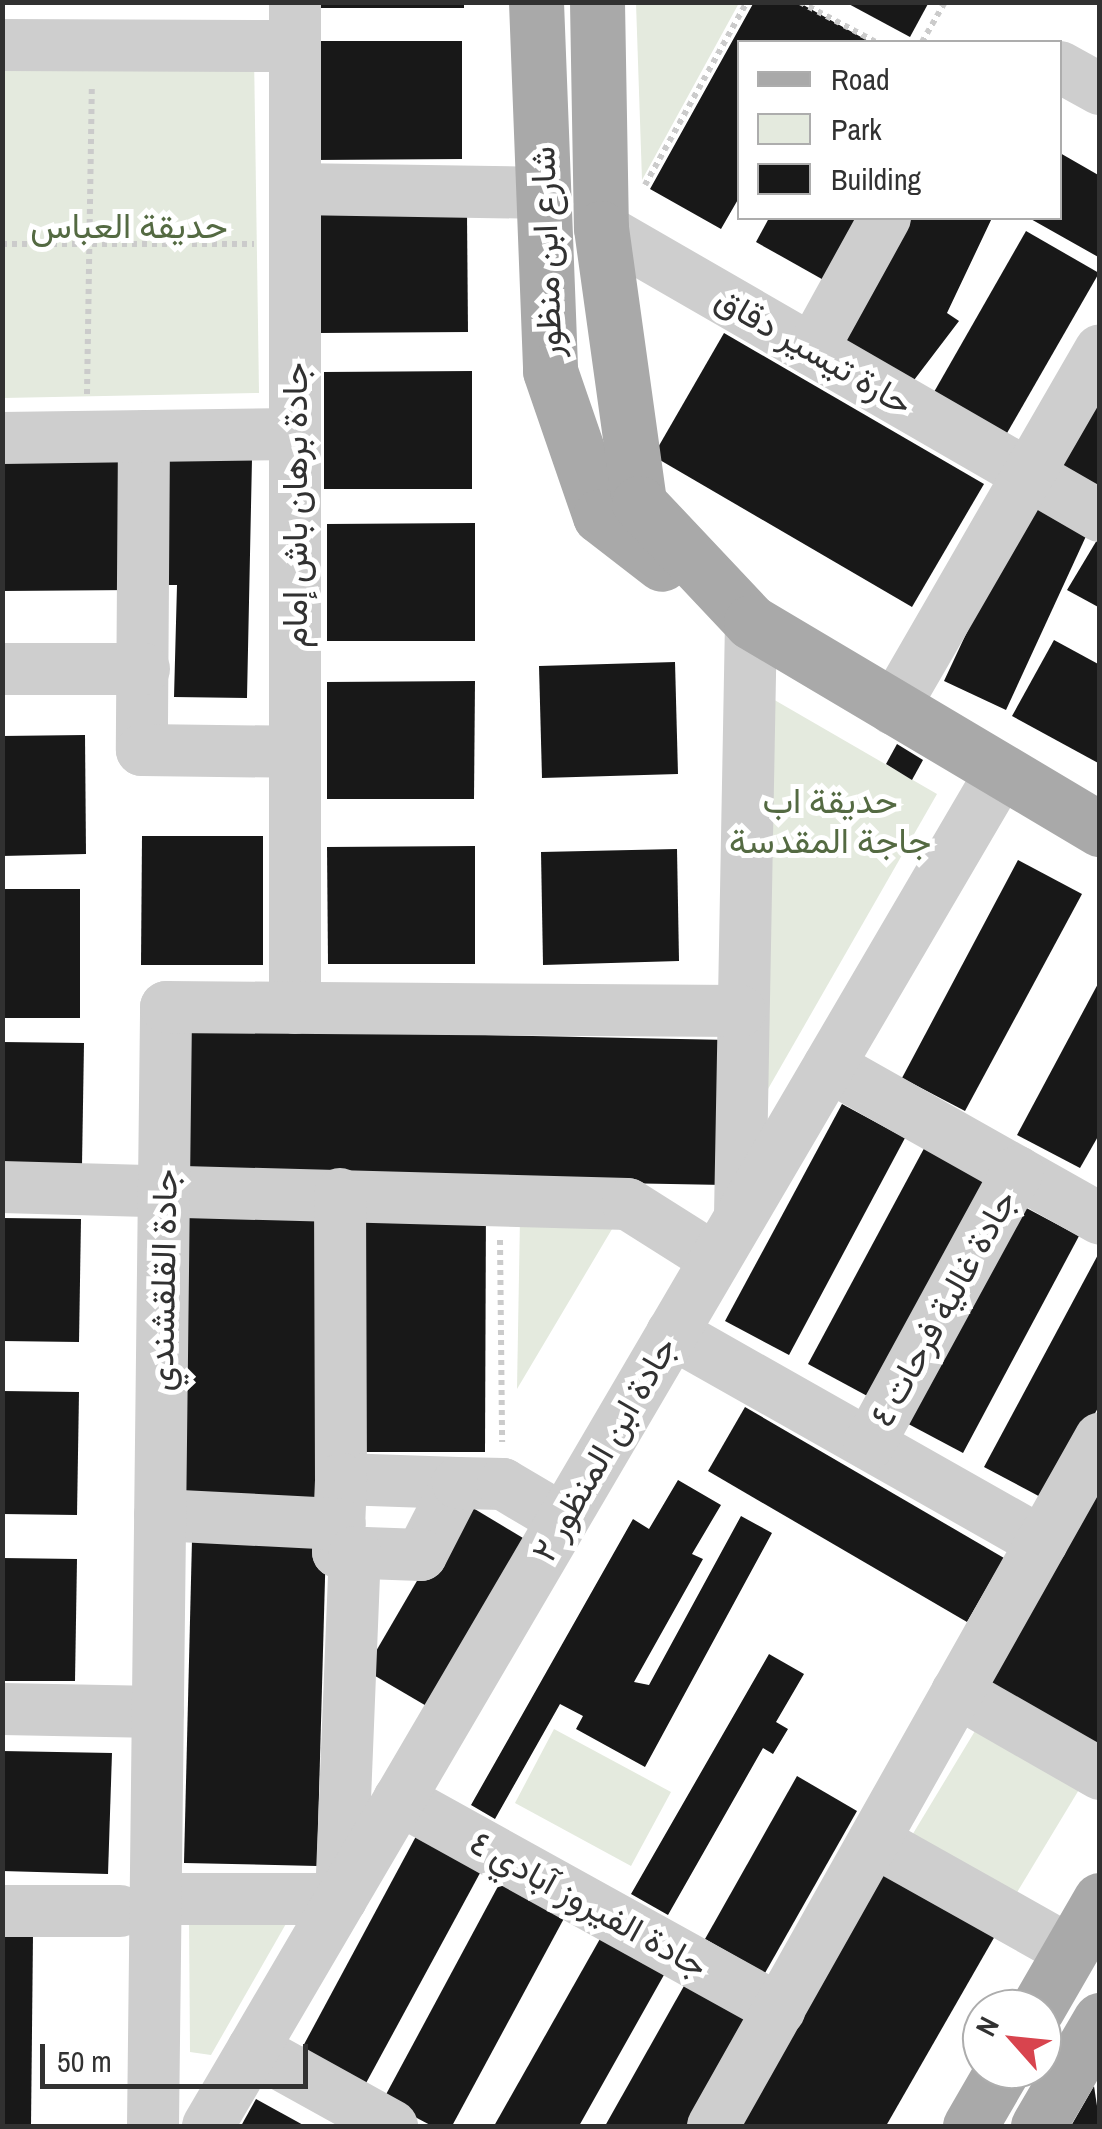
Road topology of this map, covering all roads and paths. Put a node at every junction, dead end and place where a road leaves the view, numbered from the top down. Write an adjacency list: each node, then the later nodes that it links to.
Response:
1 (536, 2): 14 (main road, شارع ابن منظور)
2 (597, 2): 16 (main road, شارع ابن منظور)
3 (747, 2): 16 (path)
4 (800, 2): 7 (path)
5 (944, 2): 8 (path)
6 (295, 24): 10 (street); 13 (street, جادة برهان باش إمام)
7 (872, 40)
8 (923, 40)
9 (2, 45): 10 (street)
10 (92, 45): 17 (path)
11 (1062, 68): 12 (street)
12 (1100, 89)
13 (295, 189): 14 (street); 19 (street, جادة برهان باش إمام)
14 (543, 193): 28 (main road, شارع ابن منظور)
15 (884, 220): 20 (street)
16 (608, 232): 20 (street, حارة تيسير دقاق); 28 (main road, شارع ابن منظور)
17 (92, 242): 18 (path); 19 (path); 23 (path)
18 (2, 244)
19 (295, 244): 22 (street, جادة برهان باش إمام)
20 (812, 350): 26 (street, حارة تيسير دقاق)
21 (1100, 350): 26 (street)
22 (295, 434): 24 (street); 32 (street, جادة برهان باش إمام)
23 (86, 436): 24 (street); 25 (street)
24 (144, 436): 30 (street)
25 (2, 438)
26 (1028, 474): 27 (street, حارة تيسير دقاق); 31 (street)
27 (1100, 516)
28 (741, 612): 31 (main road, شارع ابن منظور); 36 (street)
29 (2, 669): 30 (street)
30 (144, 670): 32 (street)
31 (892, 709): 33 (main road, شارع ابن منظور)
32 (295, 752): 35 (street, جادة برهان باش إمام)
33 (1001, 772): 34 (main road, شارع ابن منظور); 37 (street, جادة ابن المنظور ٢)
34 (1100, 829)
35 (295, 1008): 36 (street, جادة القلقشندي); 40 (street, جادة القلقشندي)
36 (740, 1011): 44 (street)
37 (829, 1066): 38 (street); 44 (street, جادة ابن المنظور ٢)
38 (1017, 1172): 43 (street); 47 (street, جادة غالية فرحات ٤)
39 (2, 1186): 40 (street)
40 (164, 1190): 41 (street); 49 (street, جادة القلقشندي)
41 (340, 1194): 42 (street); 50 (street)
42 (500, 1198): 44 (street); 48 (path)
43 (1100, 1219)
44 (728, 1238): 45 (street, جادة ابن المنظور ٢)
45 (672, 1333): 47 (street); 51 (street, جادة ابن المنظور ٢)
46 (1100, 1439): 52 (street)
47 (869, 1444): 52 (street)
48 (481, 1483): 50 (street); 50 (street); 51 (street)
49 (160, 1515): 50 (street); 56 (street, جادة القلقشندي)
50 (345, 1518): 54 (street)
51 (562, 1519): 57 (street, جادة ابن المنظور ٢)
52 (1042, 1542): 53 (street)
53 (957, 1692): 58 (street); 60 (street)
54 (349, 1706): 57 (street); 61 (street)
55 (2, 1710): 56 (street)
56 (158, 1712): 63 (street, جادة القلقشندي)
57 (430, 1746): 59 (street, جادة ابن المنظور ٢)
58 (1100, 1774)
59 (399, 1799): 61 (street, جادة ابن المنظور ٢); 67 (street, جادة الفيروز آبادي ٤)
60 (874, 1841): 65 (street); 67 (street)
61 (340, 1899): 63 (street); 69 (street, جادة ابن المنظور ٢)
62 (1100, 1900): 65 (main road)
63 (138, 1905): 64 (street); 71 (street, جادة القلقشندي)
64 (2, 1911)
65 (1070, 1951): 66 (main road)
66 (1048, 1989)
67 (780, 2010): 74 (street)
68 (1100, 2020): 76 (main road)
69 (253, 2049): 72 (street, جادة ابن المنظور ٢); 73 (street)
70 (991, 2089): 75 (main road)
71 (154, 2126)
72 (208, 2126)
73 (392, 2126)
74 (714, 2126)
75 (970, 2126)
76 (1038, 2126)

